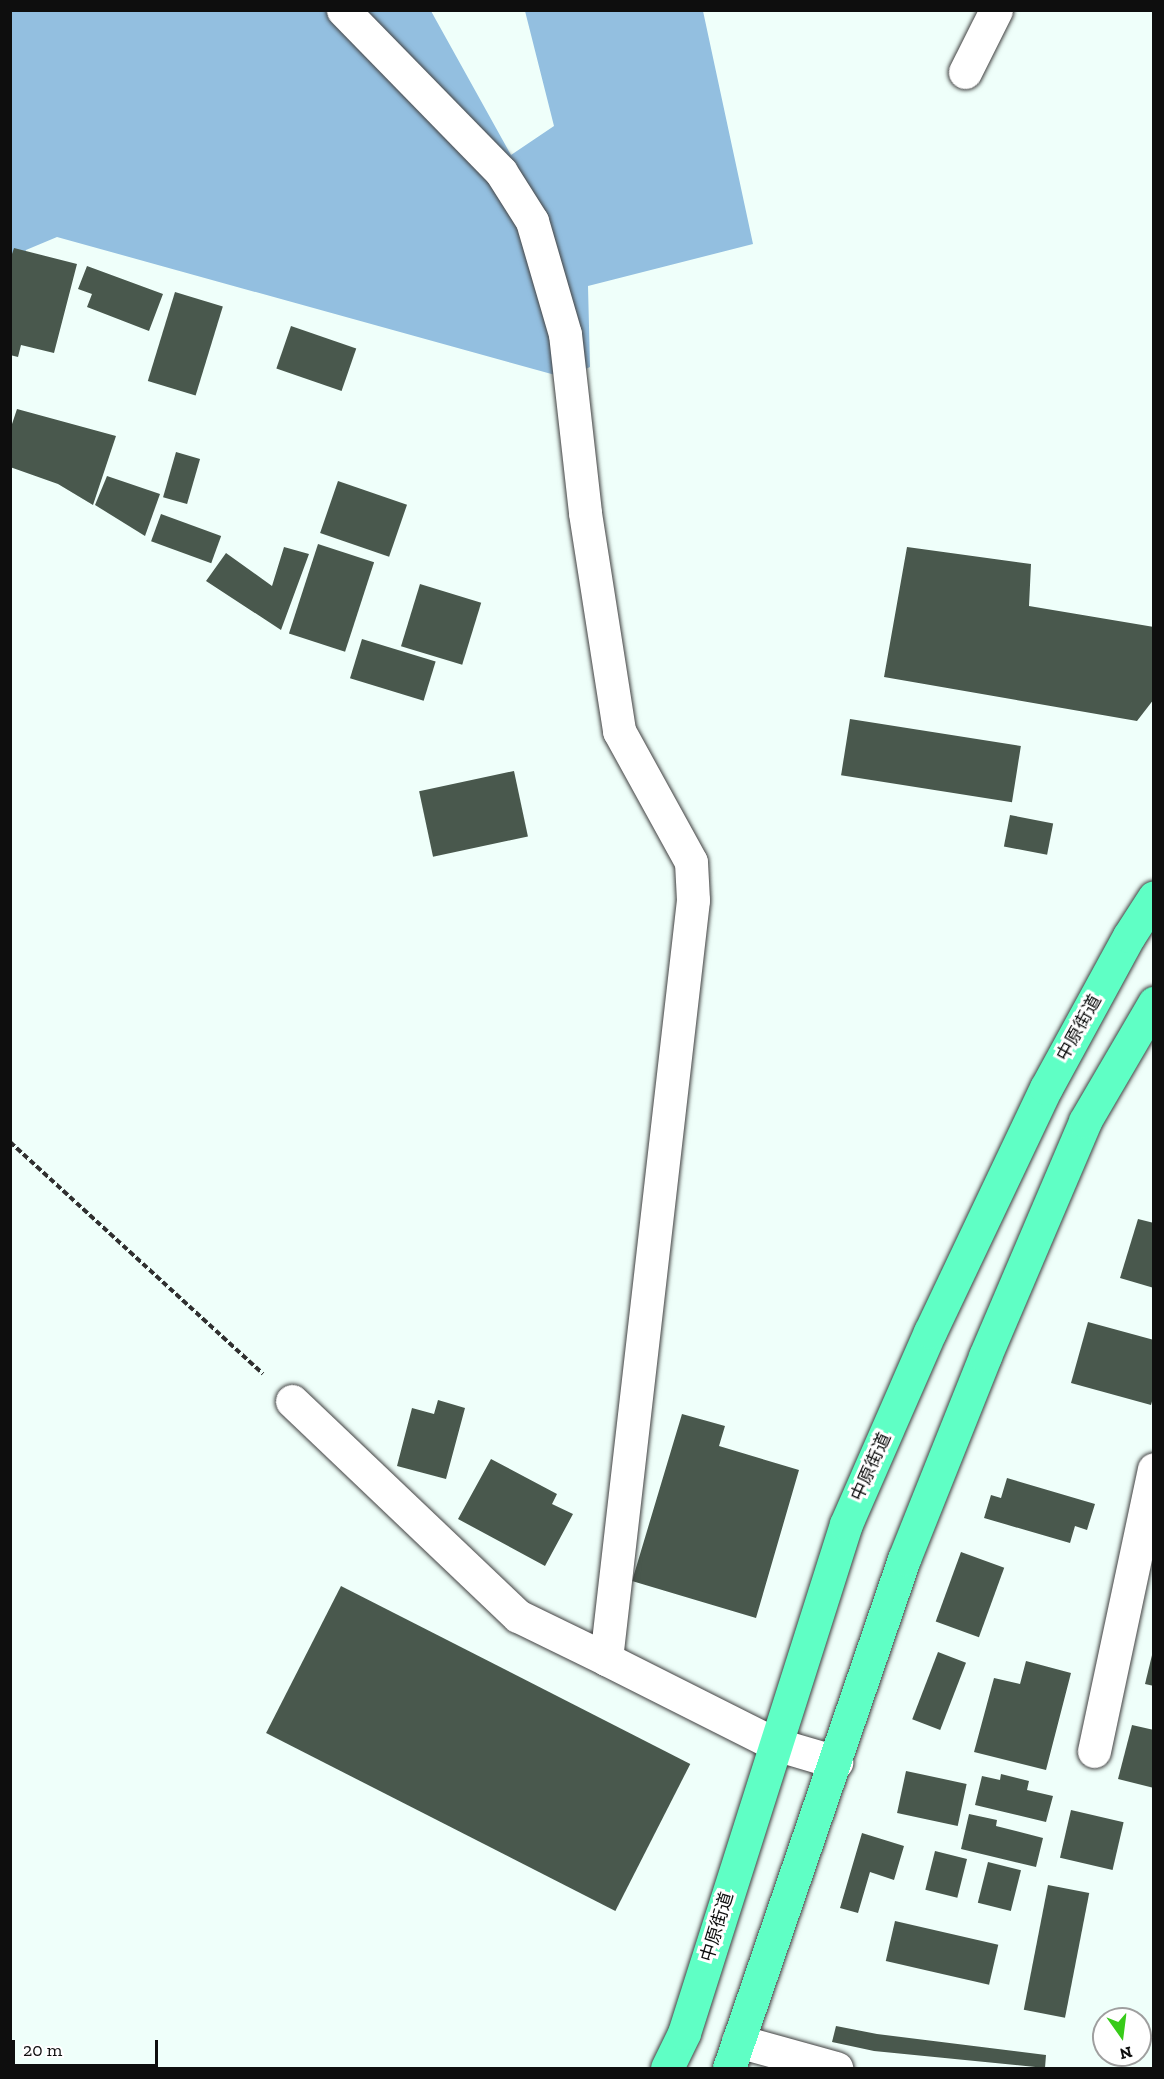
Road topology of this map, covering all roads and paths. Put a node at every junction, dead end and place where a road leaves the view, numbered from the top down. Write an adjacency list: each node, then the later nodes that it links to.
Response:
1 (343, 10): 9 (street)
2 (996, 10): 3 (street)
3 (965, 72)
4 (1154, 897): 10 (main road, 中原街道)
5 (1154, 1003): 12 (main road)
6 (10, 1142): 7 (path)
7 (292, 1401): 9 (street)
8 (1154, 1469): 11 (street)
9 (606, 1659): 10 (street)
10 (775, 1744): 12 (street); 14 (main road, 中原街道)
11 (1094, 1751)
12 (836, 1762): 13 (main road)
13 (734, 2055): 15 (street)
14 (667, 2068)
15 (836, 2068)

